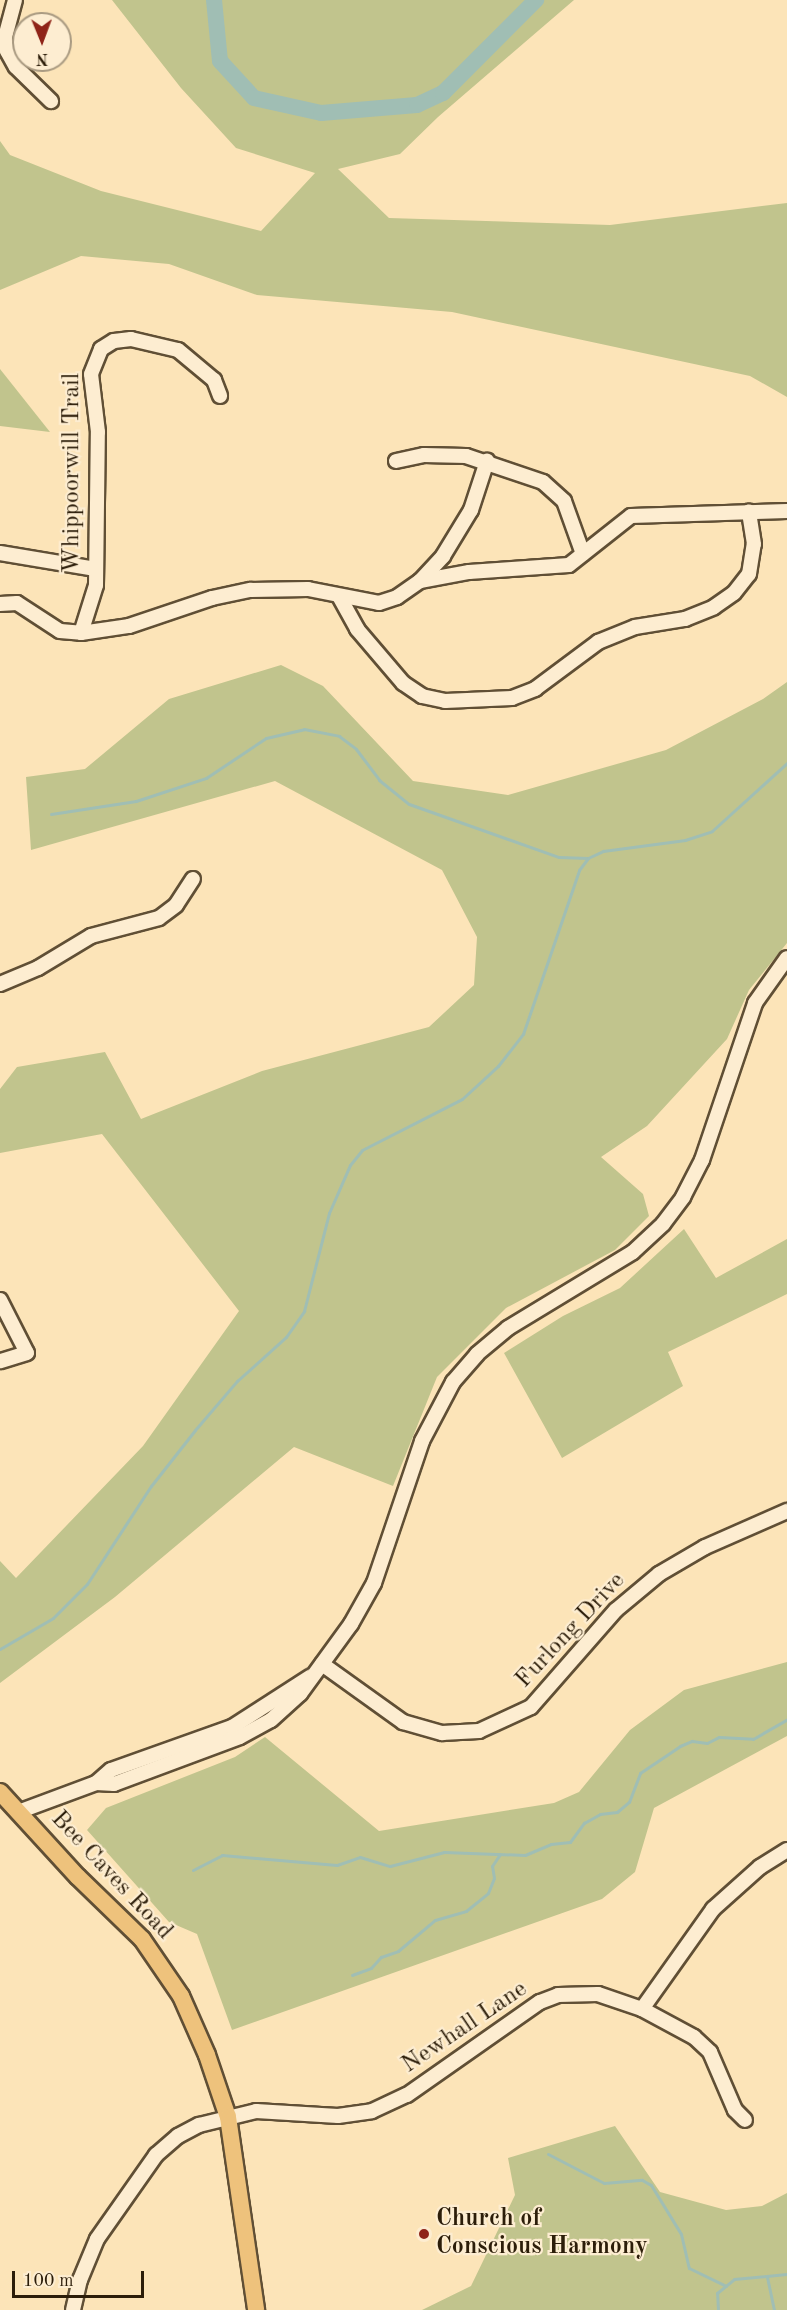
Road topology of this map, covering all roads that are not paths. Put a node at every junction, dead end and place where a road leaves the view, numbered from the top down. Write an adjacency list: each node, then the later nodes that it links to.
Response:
1 (15, 0): 2 (street)
2 (51, 101)
3 (220, 396): 10 (street, Whippoorwill Trail)
4 (396, 461): 5 (street)
5 (487, 461): 9 (street); 11 (street)
6 (749, 511): 7 (street); 9 (street); 12 (street)
7 (787, 511)
8 (0, 553): 10 (street)
9 (583, 554): 11 (street)
10 (96, 569): 14 (street, Whippoorwill Trail)
11 (420, 581): 12 (street)
12 (339, 596): 14 (street)
13 (0, 604): 14 (street)
14 (81, 633)
15 (193, 879): 17 (street)
16 (787, 958): 21 (street)
17 (0, 984)
18 (0, 1300): 19 (street)
19 (0, 1361)
20 (787, 1511): 21 (street, Furlong Drive)
21 (322, 1664): 23 (street)
22 (0, 1792): 23 (main road, Bee Caves Road)
23 (18, 1812): 26 (main road, Bee Caves Road)
24 (787, 1850): 25 (street)
25 (642, 2009): 26 (street, Newhall Lane); 27 (street, Newhall Lane)
26 (228, 2117): 28 (street, Newhall Lane); 29 (main road, Bee Caves Road)
27 (745, 2120)
28 (73, 2310)
29 (256, 2310)

